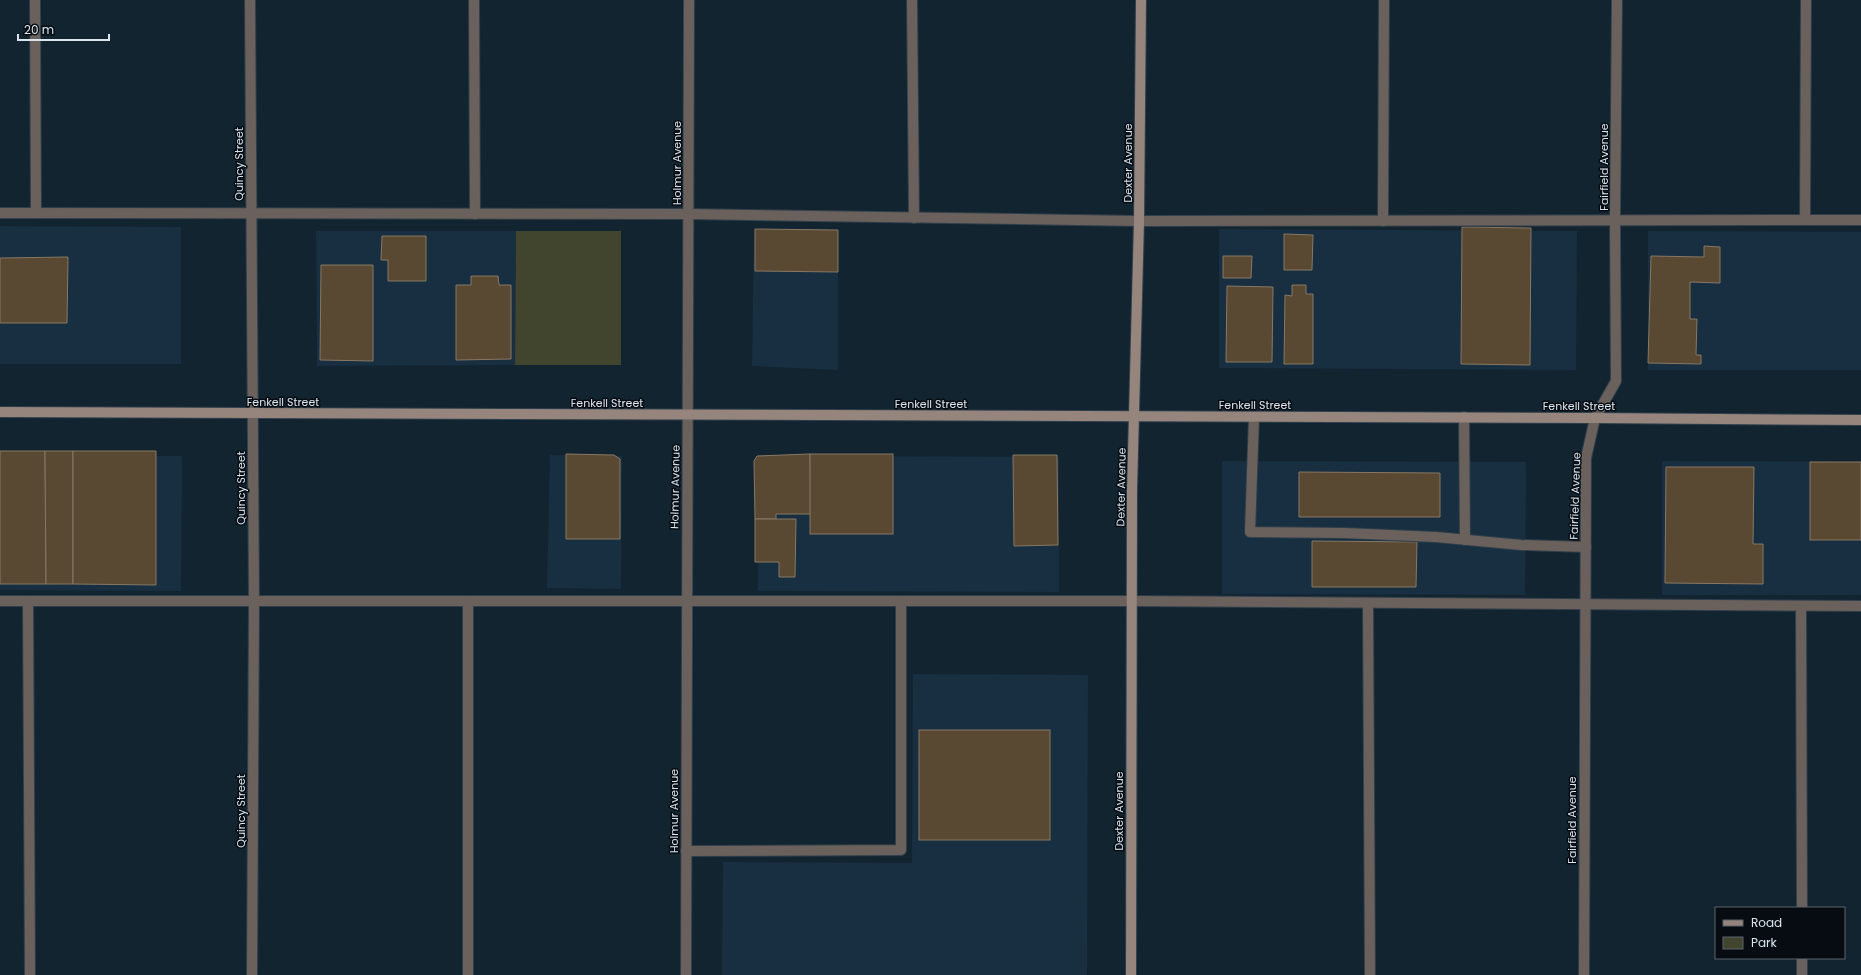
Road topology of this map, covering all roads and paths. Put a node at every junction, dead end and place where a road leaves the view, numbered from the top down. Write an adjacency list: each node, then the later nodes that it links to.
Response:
1 (35, 0): 11 (street)
2 (250, 0): 12 (street, Quincy Street)
3 (474, 0): 13 (street)
4 (689, 0): 14 (street, Holmur Avenue)
5 (912, 0): 15 (street)
6 (1141, 0): 20 (street, Dexter Avenue)
7 (1384, 0): 16 (street)
8 (1617, 0): 17 (street, Fairfield Avenue)
9 (1806, 0): 18 (street)
10 (0, 213): 11 (street)
11 (36, 213): 12 (street)
12 (252, 214): 13 (street); 22 (street, Quincy Street)
13 (475, 214): 14 (street)
14 (689, 214): 15 (street); 23 (street, Holmur Avenue)
15 (914, 218): 20 (street)
16 (1383, 220): 17 (street); 20 (street)
17 (1615, 220): 18 (street); 27 (street, Fairfield Avenue)
18 (1805, 220): 19 (street)
19 (1861, 220)
20 (1139, 221): 24 (street, Dexter Avenue)
21 (0, 412): 22 (street, Fenkell Street)
22 (253, 414): 23 (street, Fenkell Street); 33 (street, Quincy Street)
23 (688, 415): 24 (street, Fenkell Street); 35 (street, Holmur Avenue)
24 (1135, 417): 25 (street, Fenkell Street); 37 (street, Dexter Avenue)
25 (1254, 417): 26 (street, Fenkell Street); 29 (street)
26 (1464, 417): 27 (street, Fenkell Street); 29 (street)
27 (1595, 418): 28 (street, Fenkell Street); 30 (street, Fairfield Avenue)
28 (1861, 420)
29 (1464, 540): 30 (street)
30 (1586, 547): 39 (street, Fairfield Avenue)
31 (0, 601): 32 (street)
32 (28, 601): 33 (street); 45 (street)
33 (254, 601): 34 (street); 46 (street, Quincy Street)
34 (468, 601): 35 (street); 47 (street)
35 (686, 601): 36 (street); 42 (street, Holmur Avenue)
36 (901, 601): 37 (street); 42 (street)
37 (1132, 601): 38 (street); 49 (street, Dexter Avenue)
38 (1368, 603): 39 (street); 50 (street)
39 (1586, 604): 40 (street); 51 (street, Fairfield Avenue)
40 (1801, 606): 41 (street); 43 (street)
41 (1861, 606)
42 (686, 851): 48 (street, Holmur Avenue)
43 (1802, 907)
44 (1802, 959): 52 (street)
45 (30, 975)
46 (252, 975)
47 (468, 975)
48 (686, 975)
49 (1131, 975)
50 (1370, 975)
51 (1584, 975)
52 (1802, 975)

